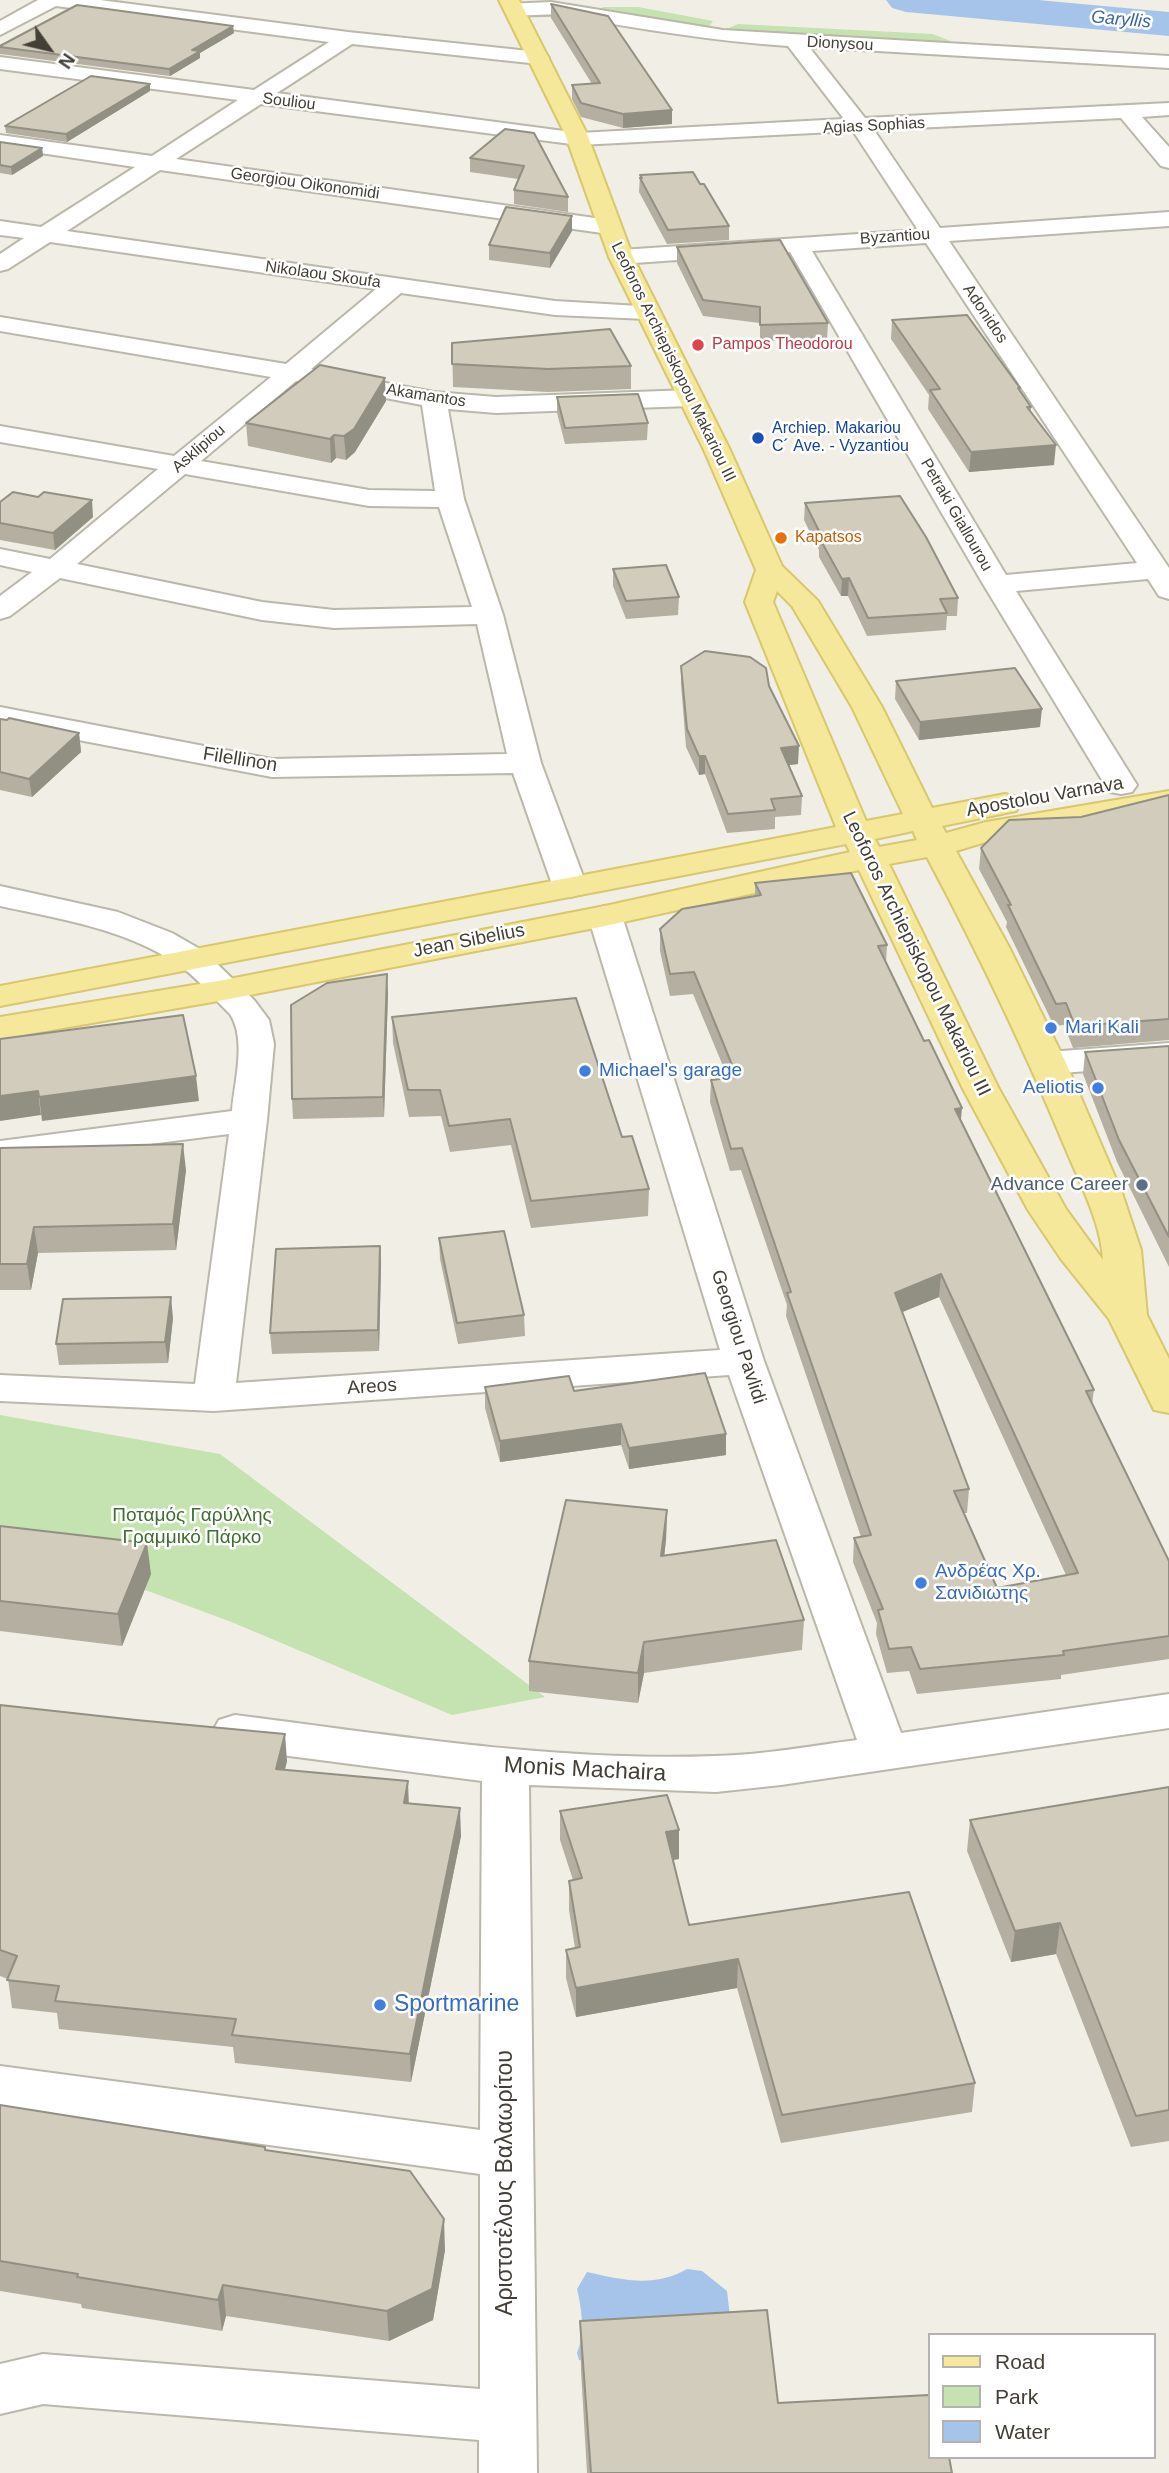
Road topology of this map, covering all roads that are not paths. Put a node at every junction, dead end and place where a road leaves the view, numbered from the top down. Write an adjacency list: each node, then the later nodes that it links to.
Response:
1 (54, 0): 6 (street); 8 (street)
2 (621, 1): 4 (street); 5 (street)
3 (511, 4): 4 (street, Dionysou); 11 (main road, Leoforos Archiepiskopou Makariou III)
4 (568, 10): 7 (street, Dionysou)
5 (728, 20): 7 (street); 10 (street)
6 (0, 29)
7 (709, 34): 9 (street, Dionysou)
8 (348, 38): 11 (street); 14 (street)
9 (795, 42): 10 (street, Dionysou); 17 (street, Adonidos)
10 (986, 50): 12 (street, Dionysou)
11 (539, 58): 18 (main road, Leoforos Archiepiskopou Makariou III)
12 (1169, 62)
13 (0, 63): 14 (street, Souliou)
14 (256, 98): 18 (street, Souliou); 21 (street)
15 (1169, 109): 16 (street, Agias Sophias)
16 (1127, 112): 17 (street, Agias Sophias); 20 (street)
17 (861, 127): 18 (street, Agias Sophias); 25 (street, Adonidos)
18 (579, 139): 23 (main road, Leoforos Archiepiskopou Makariou III)
19 (0, 141): 21 (street, Georgiou Oikonomidi)
20 (1169, 161)
21 (157, 163): 23 (street, Georgiou Oikonomidi); 26 (street)
22 (1169, 219): 25 (street, Byzantiou)
23 (609, 227): 28 (main road, Leoforos Archiepiskopou Makariou III)
24 (0, 228): 26 (street, Nikolaou Skoufa)
25 (932, 234): 27 (street, Byzantiou); 42 (street, Adonidos)
26 (44, 235): 29 (street); 30 (street, Nikolaou Skoufa)
27 (796, 243): 28 (street, Byzantiou); 43 (street, Petraki Giallourou)
28 (621, 257): 31 (main road, Leoforos Archiepiskopou Makariou III)
29 (0, 264)
30 (394, 286): 31 (street, Nikolaou Skoufa); 33 (street, Asklipiou)
31 (647, 312): 34 (main road, Leoforos Archiepiskopou Makariou III)
32 (0, 324): 33 (street, Akamantos)
33 (289, 372): 35 (street, Akamantos); 37 (street, Asklipiou)
34 (690, 398): 35 (street, Akamantos); 41 (main road, Leoforos Archiepiskopou Makariou III)
35 (434, 400): 38 (street)
36 (0, 434): 37 (street)
37 (181, 465): 38 (street); 40 (street, Asklipiou)
38 (450, 499): 45 (street)
39 (0, 558): 40 (street)
40 (57, 567): 44 (street, Asklipiou); 45 (street)
41 (770, 570): 51 (main road, Leoforos Archiepiskopou Makariou III); 52 (main road, Leoforos Archiepiskopou Makariou III)
42 (1162, 580): 43 (street)
43 (997, 584): 49 (street, Petraki Giallourou)
44 (0, 610)
45 (489, 615): 47 (street)
46 (0, 716): 47 (street, Filellinon)
47 (524, 763): 53 (street)
48 (1169, 775): 49 (main road, Apostolou Varnava)
49 (1121, 785): 51 (main road, Apostolou Varnava)
50 (1169, 801): 51 (main road, Apostolou Varnava)
51 (929, 832): 52 (main road, Jean Sibelius); 61 (main road, Leoforos Archiepiskopou Makariou III)
52 (862, 844): 53 (main road, Jean Sibelius); 55 (main road, Jean Sibelius); 64 (main road, Leoforos Archiepiskopou Makariou III)
53 (570, 887): 56 (main road, Jean Sibelius)
54 (0, 896): 56 (street)
55 (604, 916): 57 (main road, Jean Sibelius); 65 (street, Georgiou Pavlidi)
56 (193, 960): 57 (street); 58 (main road, Jean Sibelius)
57 (224, 990): 59 (main road, Jean Sibelius); 62 (street)
58 (0, 996)
59 (0, 1028)
60 (1169, 1054): 61 (street)
61 (1048, 1063): 64 (main road, Leoforos Archiepiskopou Makariou III)
62 (249, 1120): 63 (street); 67 (street)
63 (0, 1152)
64 (1127, 1315): 68 (main road, Leoforos Archiepiskopou Makariou III)
65 (744, 1361): 67 (street, Areos); 71 (street, Georgiou Pavlidi)
66 (0, 1388): 67 (street, Areos)
67 (214, 1398)
68 (1169, 1400)
69 (1169, 1711): 71 (street, Monis Machaira)
70 (194, 1728): 72 (street, Monis Machaira)
71 (886, 1752): 72 (street, Monis Machaira)
72 (505, 1767): 74 (street, Αριστοτέλους Βαλαωρίτου)
73 (0, 2087): 74 (street)
74 (505, 2155): 76 (street, Αριστοτέλους Βαλαωρίτου)
75 (0, 2389): 76 (street)
76 (508, 2417): 77 (street, Αριστοτέλους Βαλαωρίτου)
77 (508, 2473)

